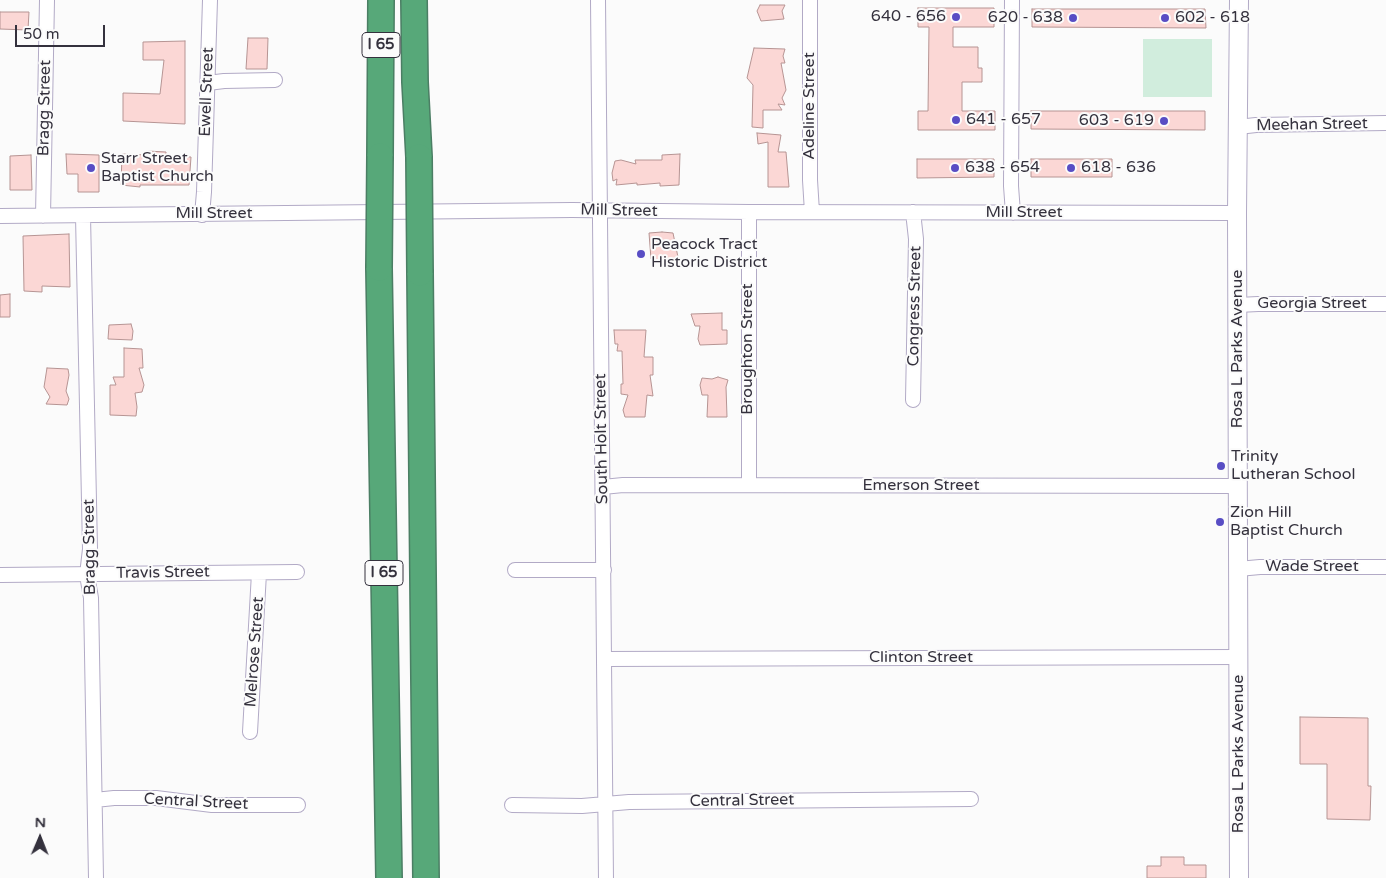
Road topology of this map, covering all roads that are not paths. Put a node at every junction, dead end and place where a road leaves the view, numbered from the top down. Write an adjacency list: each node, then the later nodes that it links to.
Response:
1 (47, 0): 25 (street, Bragg Street)
2 (210, 0): 13 (street, Ewell Street)
3 (365, 0): 14 (highway)
4 (381, 0): 14 (highway, I 65)
5 (414, 0): 12 (highway, I 65)
6 (431, 0): 12 (highway)
7 (598, 0): 17 (street, South Holt Street)
8 (810, 0): 19 (street, Adeline Street)
9 (1012, 0): 21 (street)
10 (1239, 0): 16 (street, Rosa L Parks Avenue)
11 (275, 80): 13 (street)
12 (415, 82): 51 (highway, I 65, bridge)
13 (208, 83): 23 (street, Ewell Street)
14 (380, 90): 50 (highway, I 65, bridge)
15 (1386, 123): 16 (street, Meehan Street)
16 (1238, 127): 22 (street, Rosa L Parks Avenue)
17 (599, 211): 18 (street, Mill Street); 23 (street, Mill Street); 32 (street, South Holt Street)
18 (748, 212): 19 (street, Mill Street); 30 (street, Broughton Street)
19 (812, 212): 20 (street, Mill Street)
20 (914, 212): 21 (street, Mill Street); 29 (street, Congress Street)
21 (1012, 213): 22 (street, Mill Street)
22 (1237, 213): 28 (street, Rosa L Parks Avenue)
23 (202, 215): 26 (street, Mill Street)
24 (0, 216): 25 (street, Mill Street)
25 (43, 216): 26 (street, Mill Street)
26 (84, 216): 40 (street, Bragg Street)
27 (1386, 304): 28 (street, Georgia Street)
28 (1238, 305): 31 (street, Rosa L Parks Avenue)
29 (913, 400)
30 (749, 485): 31 (street, Emerson Street); 32 (street, Emerson Street)
31 (1238, 486): 34 (street, Rosa L Parks Avenue)
32 (603, 487): 36 (street, South Holt Street)
33 (1386, 567): 34 (street, Wade Street)
34 (1238, 569): 41 (street, Rosa L Parks Avenue)
35 (515, 570): 36 (street)
36 (604, 570): 42 (street, South Holt Street)
37 (259, 572): 38 (street, Travis Street); 40 (street, Travis Street); 43 (street, Melrose Street)
38 (296, 572)
39 (0, 575): 40 (street, Travis Street)
40 (88, 575): 45 (street, Bragg Street)
41 (1239, 657): 42 (street, Clinton Street); 53 (street, Rosa L Parks Avenue)
42 (604, 659): 46 (street, South Holt Street)
43 (250, 732)
44 (972, 799): 46 (street, Central Street)
45 (95, 800): 47 (street, Central Street); 49 (street, Bragg Street)
46 (606, 804): 48 (street, Central Street); 52 (street, South Holt Street)
47 (298, 805)
48 (512, 805)
49 (96, 878)
50 (389, 878)
51 (426, 878)
52 (606, 878)
53 (1239, 878)

